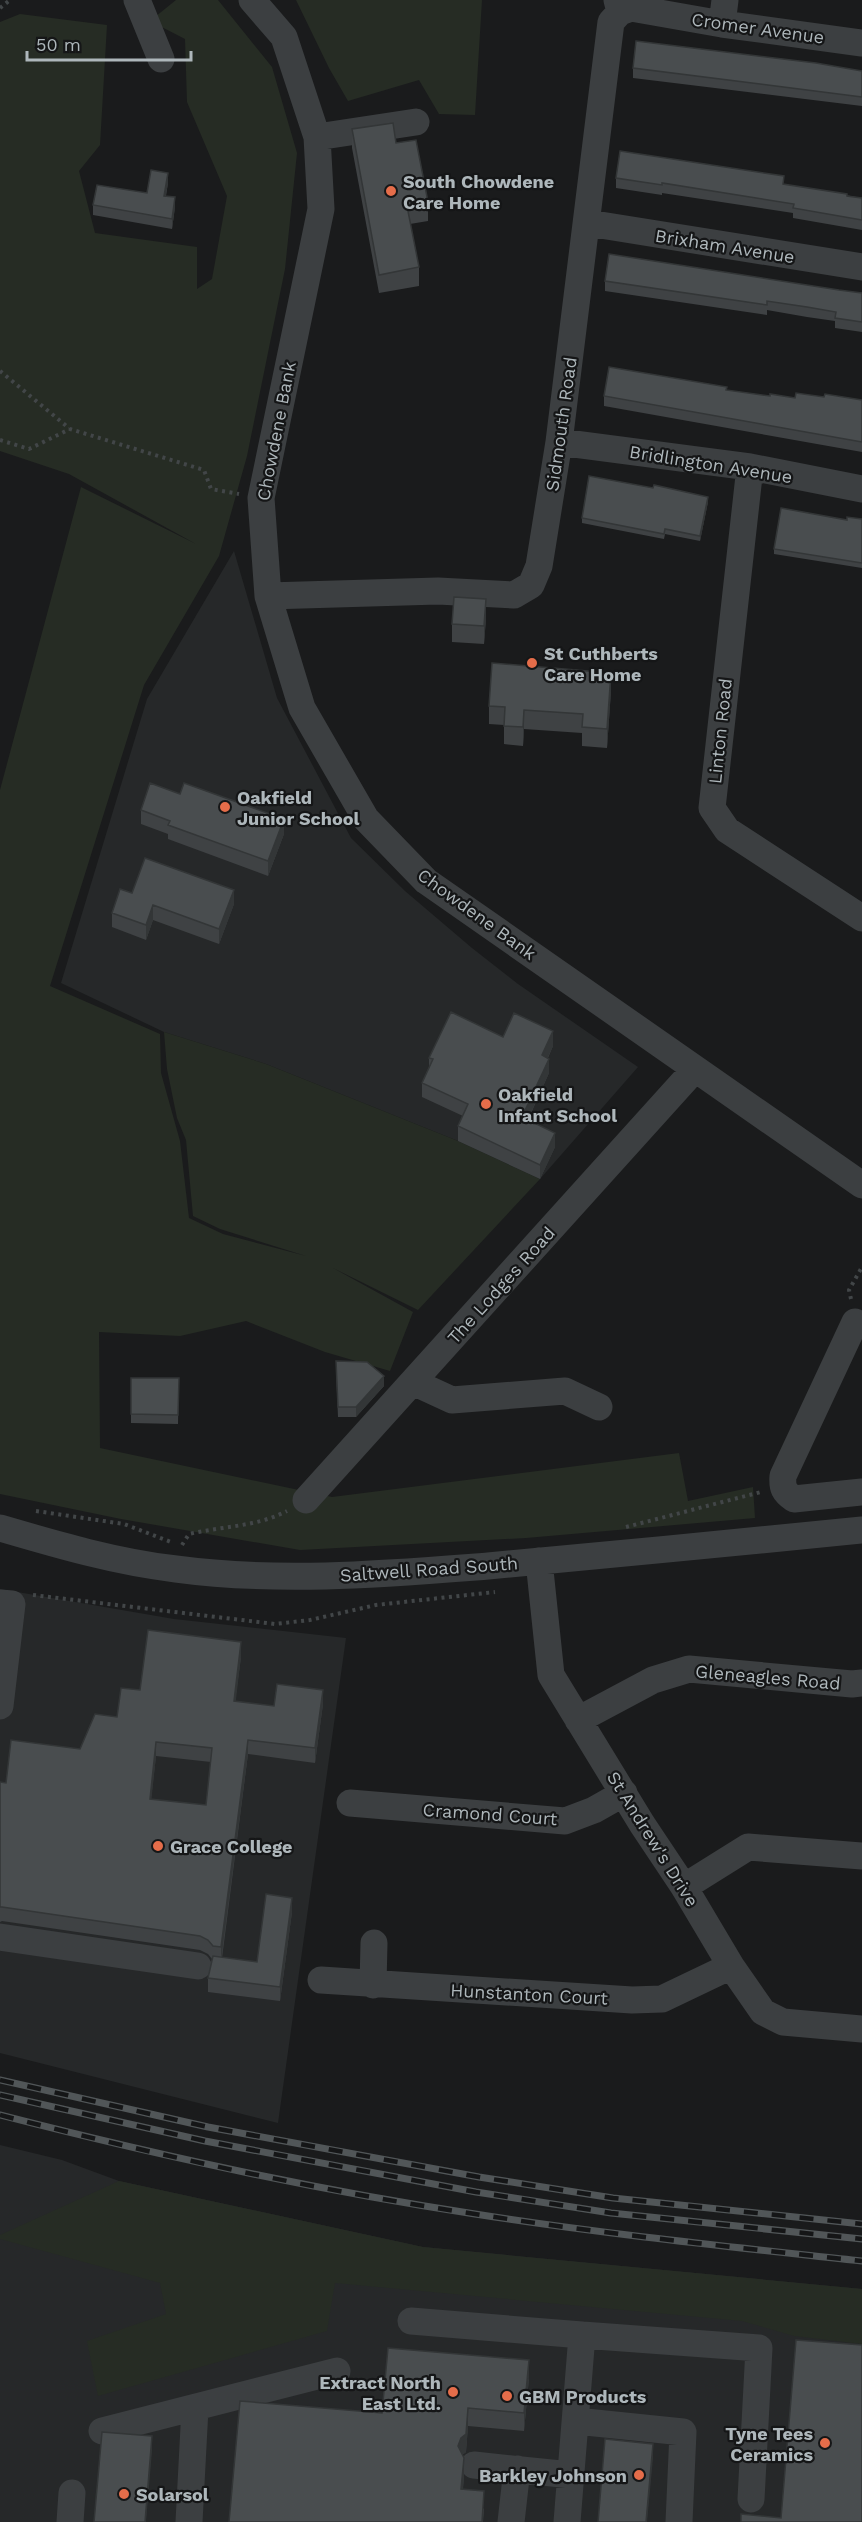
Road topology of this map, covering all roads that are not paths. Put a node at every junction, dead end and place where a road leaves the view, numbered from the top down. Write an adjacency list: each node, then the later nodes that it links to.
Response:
1 (137, 0): 6 (street)
2 (252, 0): 8 (street, Chowdene Bank)
3 (618, 6): 4 (street, Cromer Avenue); 9 (street, Sidmouth Road)
4 (723, 12): 5 (street, Cromer Avenue)
5 (862, 43)
6 (161, 59)
7 (416, 122): 8 (street)
8 (317, 137): 14 (street, Chowdene Bank)
9 (588, 223): 10 (street, Brixham Avenue); 11 (street, Sidmouth Road)
10 (862, 267)
11 (560, 442): 12 (street, Bridlington Avenue); 14 (street, Sidmouth Road)
12 (750, 467): 13 (street, Bridlington Avenue); 15 (street, Linton Road)
13 (862, 489)
14 (268, 596): 16 (street, Chowdene Bank)
15 (862, 918)
16 (695, 1069): 17 (street, Chowdene Bank); 19 (street, The Lodges Road)
17 (862, 1185)
18 (855, 1322): 21 (street)
19 (413, 1382): 20 (street); 22 (street, The Lodges Road)
20 (599, 1407)
21 (862, 1492)
22 (306, 1500)
23 (0, 1528): 25 (street, Saltwell Road South)
24 (862, 1530): 25 (street, Saltwell Road South)
25 (539, 1561): 29 (street, St Andrew's Drive)
26 (12, 1598): 28 (street)
27 (862, 1683): 29 (street, Gleneagles Road)
28 (0, 1706)
29 (578, 1720): 30 (street, St Andrew's Drive)
30 (624, 1793): 31 (street, Cramond Court); 33 (street, St Andrew's Drive)
31 (350, 1803)
32 (862, 1856): 33 (street)
33 (684, 1887): 37 (street, St Andrew's Drive)
34 (0, 1937): 36 (street)
35 (374, 1943): 39 (street)
36 (198, 1966)
37 (731, 1966): 39 (street, Hunstanton Court); 40 (street, St Andrew's Drive)
38 (321, 1980): 39 (street, Hunstanton Court)
39 (374, 1985)
40 (862, 2029)
41 (411, 2321): 42 (street)
42 (582, 2335): 45 (street); 51 (street)
43 (338, 2371): 44 (street)
44 (195, 2408): 46 (street); 53 (street)
45 (576, 2421): 49 (street); 56 (street)
46 (102, 2431)
47 (474, 2465): 48 (street)
48 (517, 2469): 49 (street); 54 (street)
49 (571, 2475): 55 (street)
50 (72, 2493): 52 (street)
51 (751, 2499)
52 (70, 2522)
53 (189, 2522)
54 (511, 2522)
55 (567, 2522)
56 (679, 2522)

